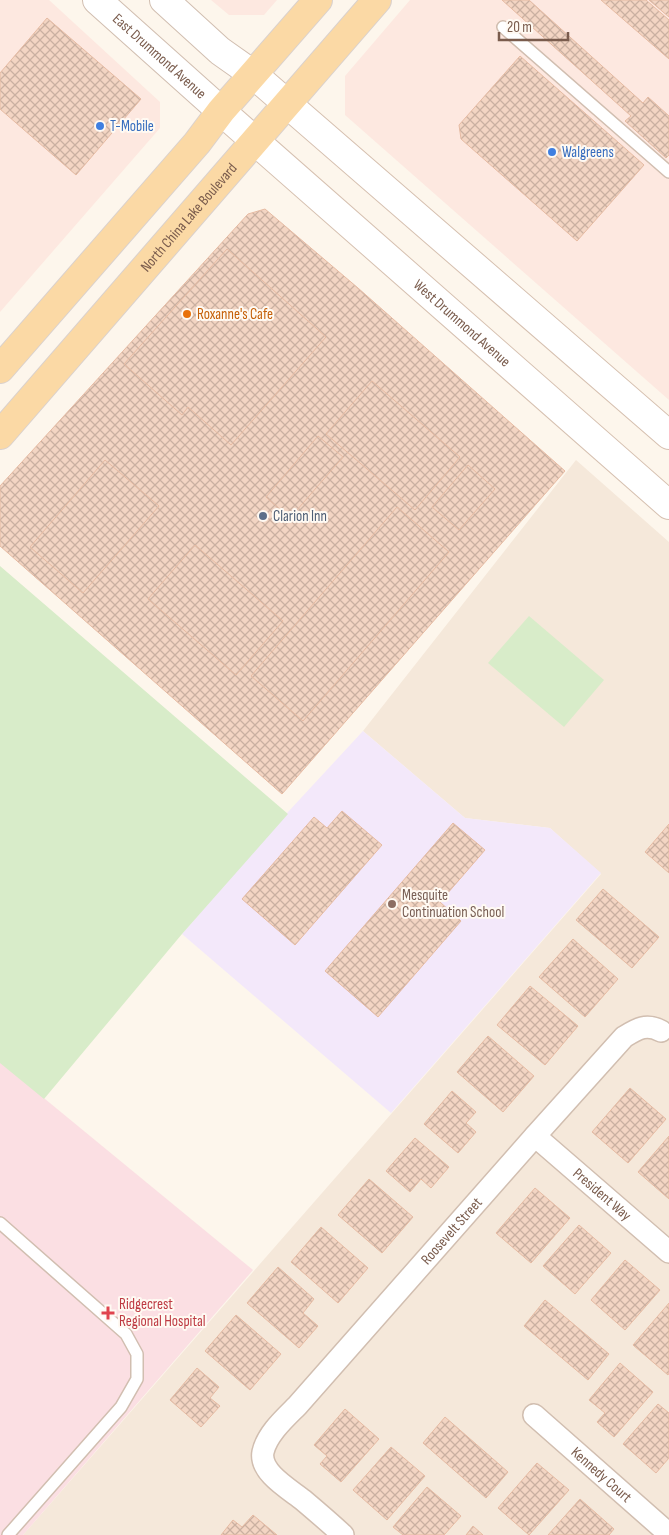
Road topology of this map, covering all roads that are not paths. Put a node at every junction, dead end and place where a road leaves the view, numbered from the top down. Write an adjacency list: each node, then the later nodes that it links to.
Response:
1 (97, 0): 8 (main road, East Drummond Avenue)
2 (164, 0): 6 (main road)
3 (318, 0): 6 (main road)
4 (378, 0): 7 (main road, North China Lake Boulevard)
5 (503, 26): 10 (lane)
6 (254, 75): 7 (main road); 8 (main road)
7 (287, 104): 9 (main road, North China Lake Boulevard); 13 (main road)
8 (221, 111): 9 (main road, East Drummond Avenue); 11 (main road)
9 (254, 141): 12 (main road, North China Lake Boulevard); 14 (main road, West Drummond Avenue)
10 (669, 172)
11 (0, 369)
12 (0, 435)
13 (669, 435)
14 (669, 505)
15 (661, 1031): 16 (street, Roosevelt Street)
16 (535, 1136): 18 (street, President Way); 22 (street, Roosevelt Street)
17 (0, 1223): 21 (lane)
18 (669, 1252)
19 (534, 1415): 20 (street, Kennedy Court)
20 (669, 1534)
21 (8, 1535)
22 (343, 1535)

